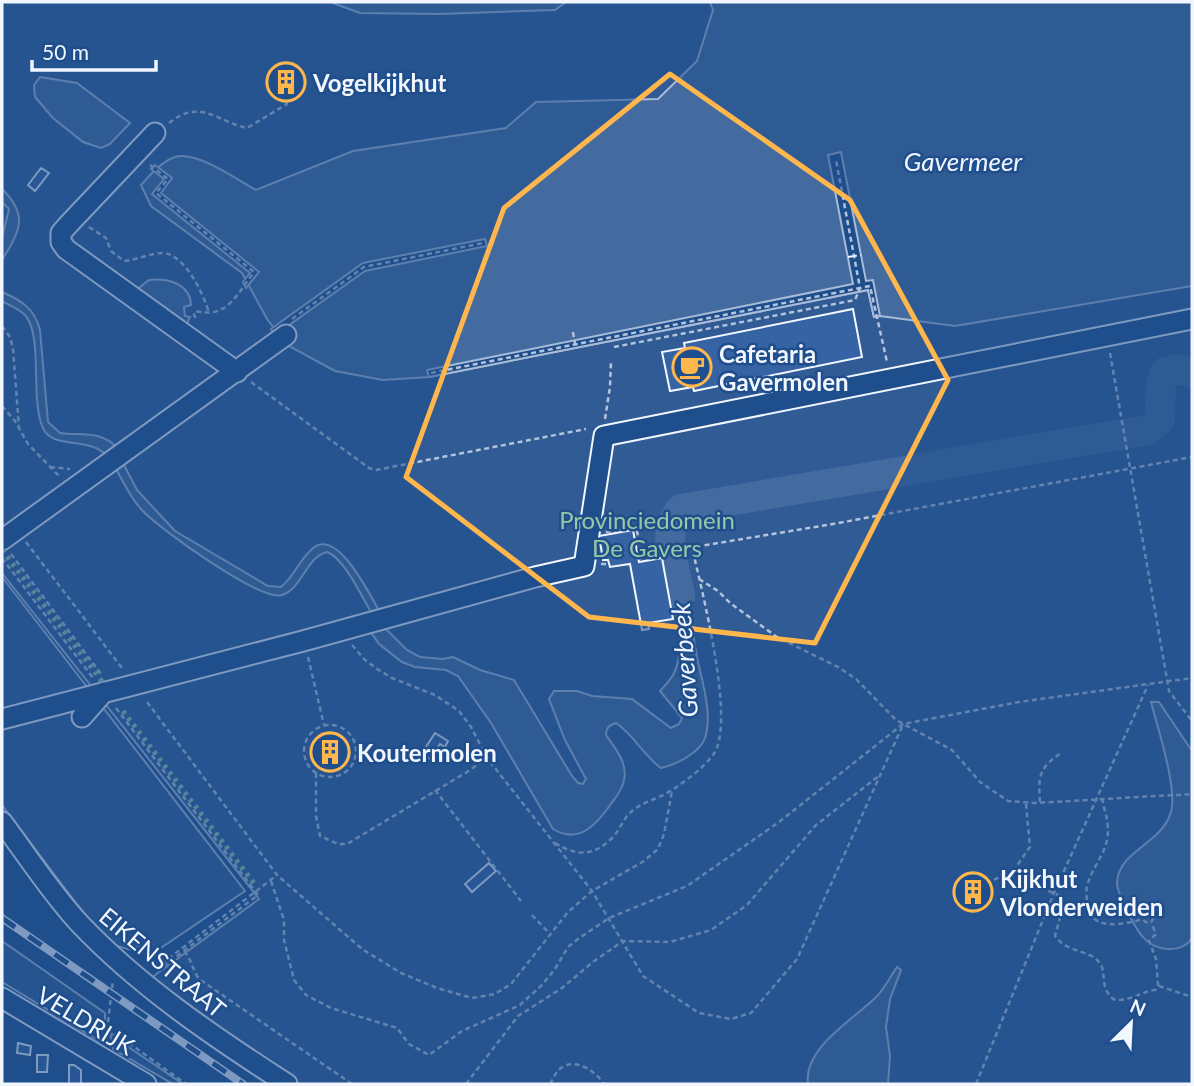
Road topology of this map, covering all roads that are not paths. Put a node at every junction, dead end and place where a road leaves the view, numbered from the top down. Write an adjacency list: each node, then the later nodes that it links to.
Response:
1 (155, 133): 4 (street)
2 (1192, 319): 6 (street)
3 (287, 329): 4 (street)
4 (237, 372): 5 (street)
5 (8, 539)
6 (108, 691): 7 (street); 8 (street)
7 (82, 717)
8 (2, 719)
9 (2, 822): 12 (street, EIKENSTRAAT)
10 (2, 999): 11 (street, VELDRIJK)
11 (143, 1084)
12 (287, 1084)

